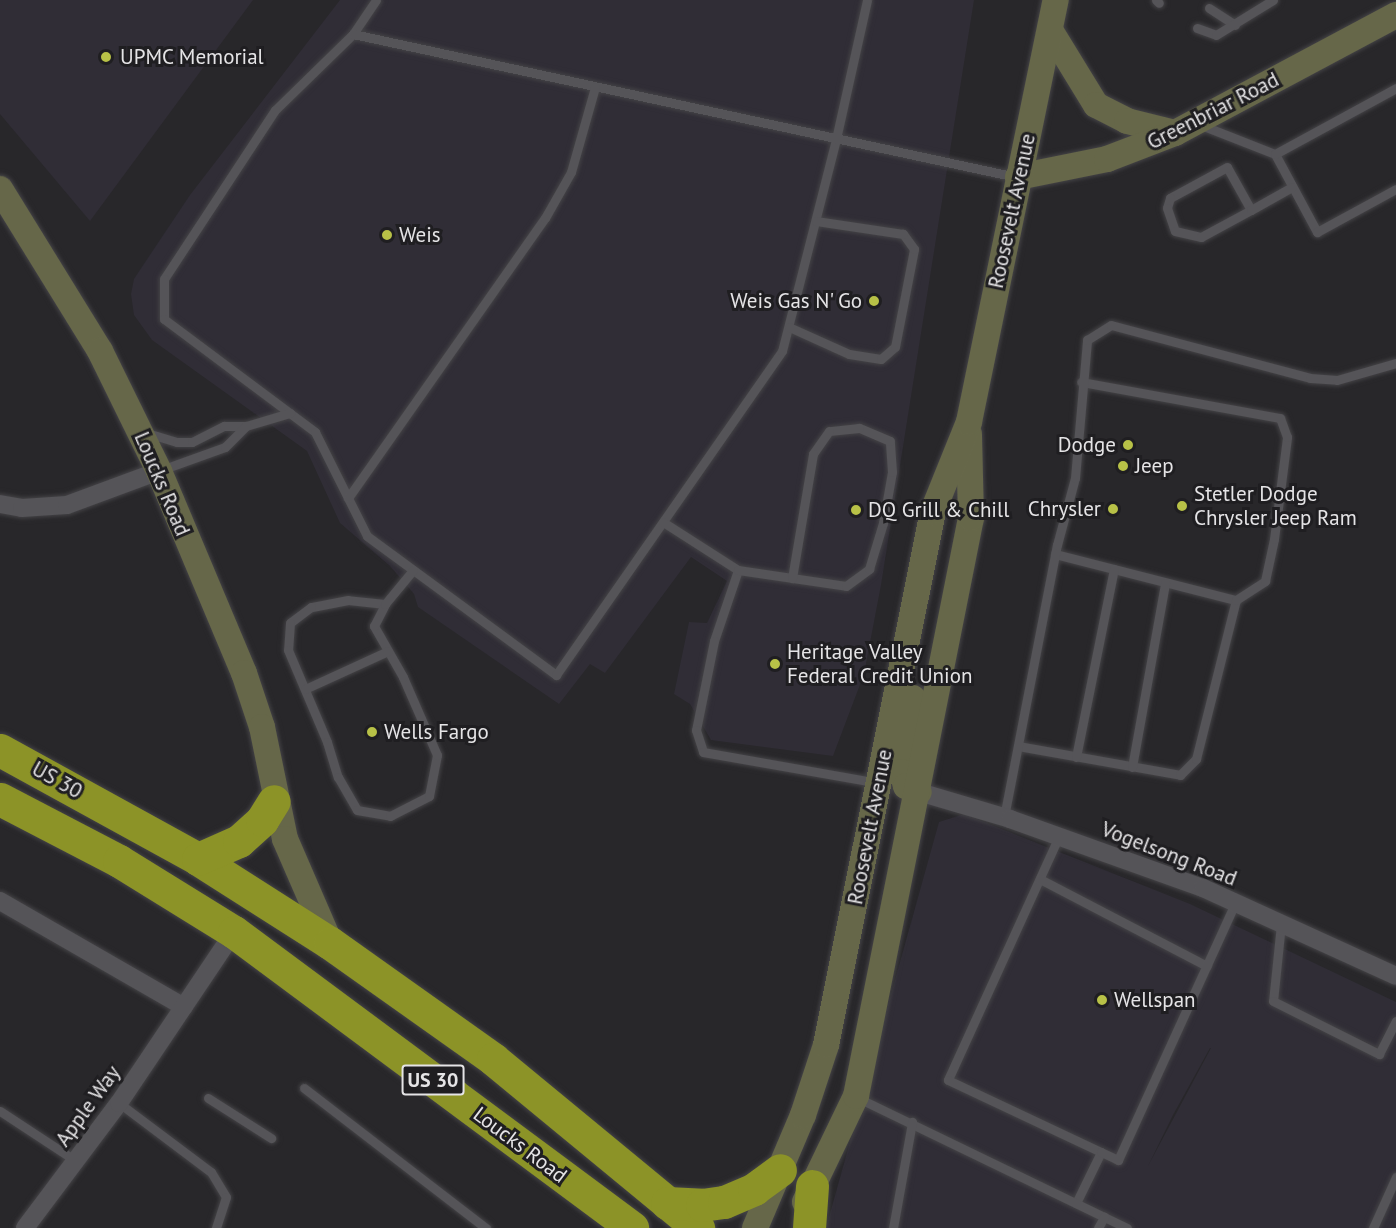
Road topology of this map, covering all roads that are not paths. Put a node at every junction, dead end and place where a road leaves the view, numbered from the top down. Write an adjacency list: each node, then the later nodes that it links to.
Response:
1 (376, 0): 10 (lane)
2 (867, 0): 14 (lane)
3 (1056, 0): 9 (main road, Roosevelt Avenue)
4 (1273, 0): 7 (lane)
5 (1209, 8): 7 (lane)
6 (1396, 15): 13 (main road, Greenbriar Road)
7 (1235, 26): 8 (lane)
8 (1197, 28)
9 (1050, 30): 13 (main road); 16 (main road, Roosevelt Avenue)
10 (353, 34): 11 (lane); 25 (lane)
11 (595, 87): 14 (lane); 30 (lane)
12 (1396, 88): 15 (lane)
13 (1186, 128): 15 (lane); 16 (main road, Greenbriar Road)
14 (836, 139): 16 (lane); 21 (lane)
15 (1275, 154): 17 (lane)
16 (1018, 177): 26 (main road, Roosevelt Avenue)
17 (1292, 187): 19 (lane); 20 (lane)
18 (0, 189): 28 (main road, Loucks Road)
19 (1396, 189)
20 (1251, 210): 20 (lane)
21 (816, 220): 22 (lane); 22 (lane)
22 (789, 327): 32 (lane)
23 (1396, 363): 24 (lane)
24 (1081, 382): 34 (lane); 40 (lane)
25 (290, 413): 27 (lane); 30 (lane)
26 (969, 422): 33 (main road, Roosevelt Avenue); 49 (main road, Roosevelt Avenue)
27 (246, 426): 28 (lane); 29 (lane)
28 (139, 431): 29 (main road, Loucks Road)
29 (159, 471): 31 (street); 51 (main road, Loucks Road)
30 (348, 498): 36 (lane)
31 (0, 504)
32 (663, 522): 36 (lane); 37 (lane)
33 (925, 549): 48 (main road, Roosevelt Avenue); 49 (main road)
34 (1055, 554): 35 (lane); 44 (lane)
35 (1114, 569): 39 (lane); 46 (lane)
36 (412, 570): 41 (lane)
37 (738, 570): 38 (lane); 48 (lane)
38 (792, 578): 38 (lane)
39 (1165, 583): 40 (lane); 47 (lane)
40 (1236, 600): 47 (lane)
41 (385, 604): 42 (lane); 43 (lane)
42 (388, 651): 43 (lane); 43 (lane)
43 (305, 689)
44 (1018, 746): 46 (lane); 52 (lane)
45 (0, 750): 54 (highway, US 30 / US 30)
46 (1076, 757): 47 (lane)
47 (1132, 767)
48 (878, 783): 74 (main road, Roosevelt Avenue)
49 (919, 792): 52 (street, Vogelsong Road); 66 (main road, Roosevelt Avenue)
50 (0, 799): 59 (highway, US 30 / US 30)
51 (274, 801): 54 (highway); 60 (main road, Loucks Road)
52 (1004, 817): 53 (street, Vogelsong Road)
53 (1059, 836): 55 (lane); 57 (street, Vogelsong Road)
54 (198, 860): 60 (highway, US 30 / US 30)
55 (1040, 879): 61 (lane); 72 (lane)
56 (0, 901): 63 (street)
57 (1235, 903): 58 (street, Vogelsong Road); 61 (lane)
58 (1281, 924): 62 (street, Vogelsong Road); 64 (lane)
59 (234, 932): 63 (street, Apple Way); 83 (highway, Loucks Road / US 30)
60 (330, 943): 77 (highway, US 30)
61 (1207, 966): 72 (lane)
62 (1396, 976)
63 (184, 1007): 68 (street, Apple Way)
64 (1396, 1021)
65 (304, 1088): 82 (lane)
66 (856, 1096): 70 (lane); 76 (main road, Roosevelt Avenue)
67 (208, 1098): 71 (lane)
68 (119, 1103): 73 (street, Apple Way); 81 (lane)
69 (0, 1111): 73 (lane)
70 (912, 1122): 78 (lane); 88 (lane)
71 (271, 1138)
72 (1101, 1152): 78 (lane)
73 (76, 1161): 80 (street, Apple Way)
74 (780, 1170): 77 (highway); 85 (main road, Roosevelt Avenue)
75 (1396, 1177): 91 (lane)
76 (812, 1186): 86 (main road, Roosevelt Avenue); 87 (highway)
77 (667, 1203): 84 (highway, US 30)
78 (1076, 1203): 79 (lane)
79 (1104, 1217): 89 (lane); 90 (lane)
80 (25, 1228)
81 (216, 1228)
82 (486, 1228)
83 (632, 1228)
84 (698, 1228)
85 (755, 1228)
86 (794, 1228)
87 (809, 1228)
88 (893, 1228)
89 (1098, 1228)
90 (1126, 1228)
91 (1372, 1228)

